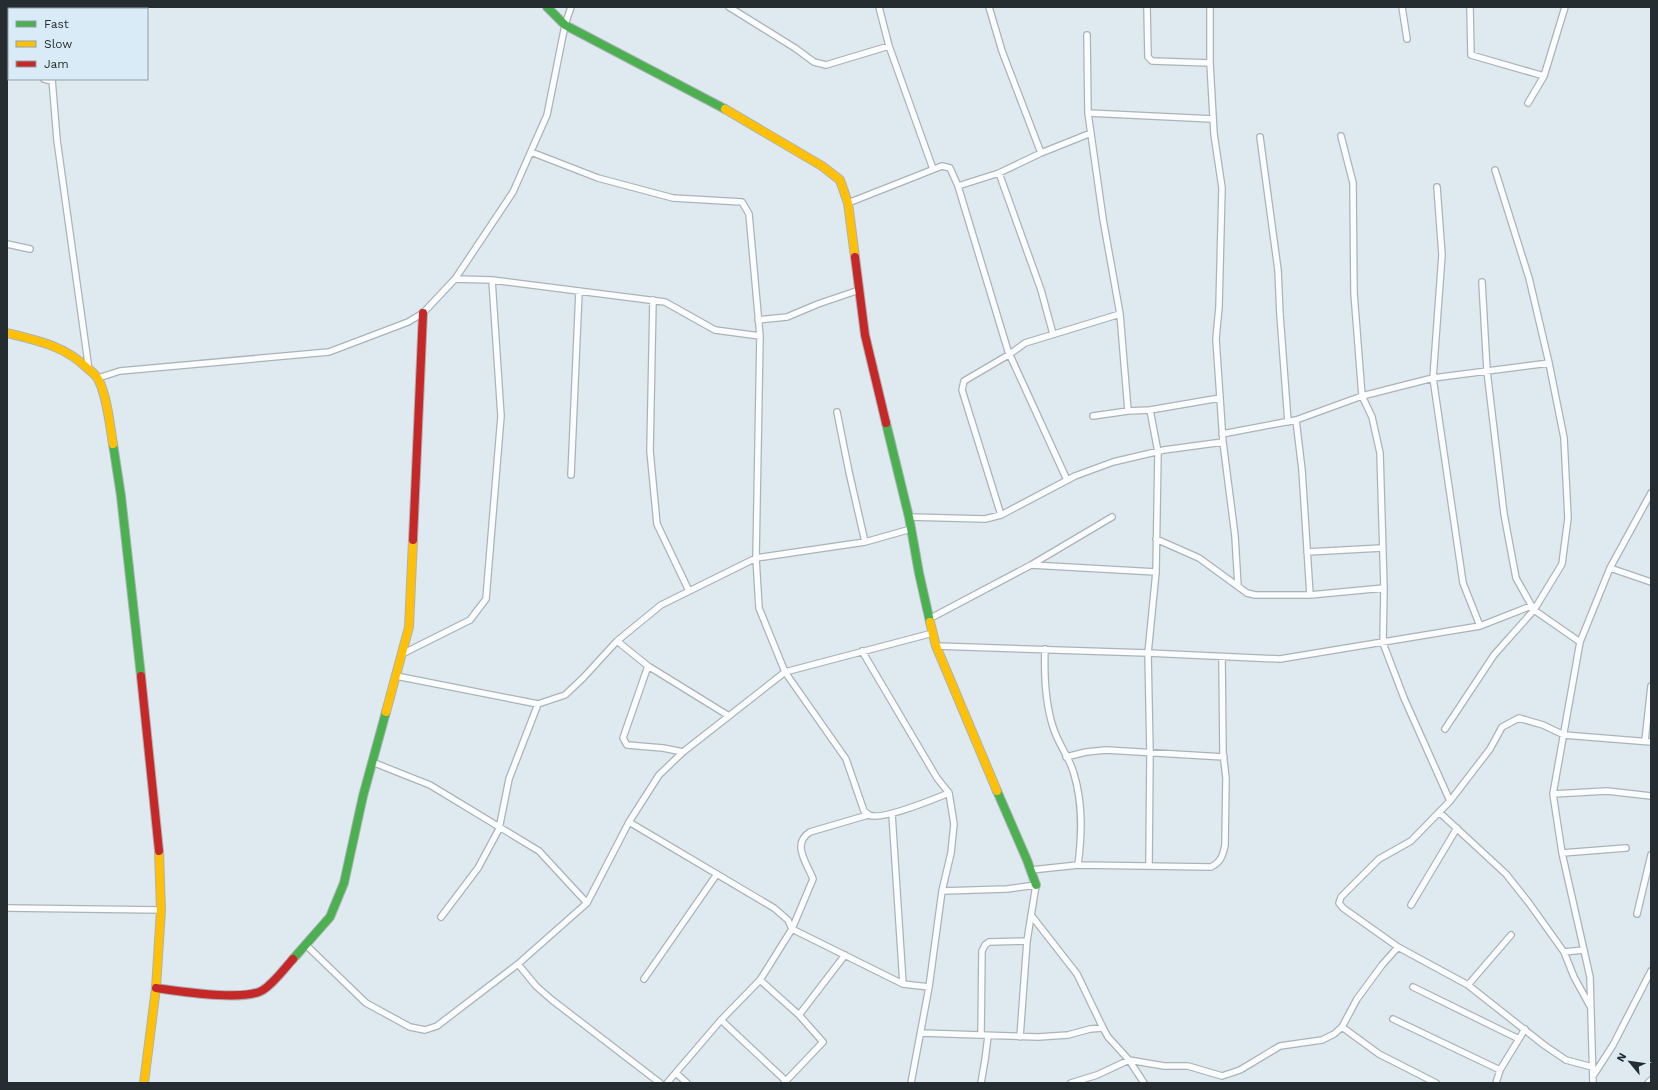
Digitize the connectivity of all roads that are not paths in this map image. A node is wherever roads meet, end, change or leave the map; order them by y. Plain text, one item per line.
1 (547, 7) edge
2 (571, 7) edge
3 (729, 7) edge
4 (879, 7) edge
5 (990, 7) edge
6 (1147, 7) edge
7 (1210, 7) edge
8 (1402, 7) edge
9 (1470, 7) edge
10 (1565, 7) edge
11 (565, 25) junction
12 (1087, 35) dead end
13 (1407, 39) dead end
14 (888, 46) junction
15 (1210, 63) junction
16 (1544, 76) junction
17 (52, 80) edge
18 (1528, 103) dead end
19 (1088, 113) junction
20 (1213, 119) junction
21 (1091, 133) junction
22 (1341, 136) dead end
23 (1260, 137) dead end
24 (531, 152) junction
25 (1041, 153) junction
26 (933, 169) junction
27 (1495, 170) dead end
28 (999, 174) junction
29 (958, 186) junction
30 (1437, 187) dead end
31 (848, 204) junction
32 (7, 244) edge
33 (30, 249) dead end
34 (455, 279) junction
35 (492, 280) junction
36 (1482, 282) dead end
37 (859, 290) junction
38 (579, 291) junction
39 (653, 300) junction
40 (423, 313) junction
41 (1120, 314) junction
42 (758, 320) junction
43 (7, 333) edge
44 (1053, 334) junction
45 (760, 336) junction
46 (1010, 354) junction
47 (1549, 363) junction
48 (89, 370) junction
49 (1487, 371) junction
50 (98, 378) junction
51 (1434, 378) junction
52 (1362, 396) junction
53 (1220, 398) junction
54 (1150, 410) junction
55 (1128, 411) junction
56 (837, 412) dead end
57 (1093, 416) dead end
58 (1296, 420) junction
59 (1288, 422) junction
60 (1222, 434) junction
61 (1222, 442) junction
62 (1158, 452) junction
63 (571, 475) dead end
64 (1067, 480) junction
65 (1651, 493) edge
66 (1001, 515) junction
67 (910, 517) junction
68 (1112, 517) dead end
69 (912, 530) junction
70 (1156, 539) junction
71 (865, 542) junction
72 (1382, 548) junction
73 (1307, 552) junction
74 (756, 558) junction
75 (1031, 565) junction
76 (1610, 568) junction
77 (1156, 572) junction
78 (1651, 582) edge
79 (1238, 586) junction
80 (1384, 588) junction
81 (689, 591) junction
82 (1310, 595) junction
83 (1532, 608) junction
84 (929, 619) junction
85 (1480, 626) junction
86 (932, 634) junction
87 (617, 641) junction
88 (1580, 642) junction
89 (1383, 643) junction
90 (936, 646) junction
91 (1045, 649) junction
92 (862, 651) junction
93 (1148, 653) junction
94 (402, 654) junction
95 (1222, 657) junction
96 (648, 666) junction
97 (785, 672) junction
98 (396, 676) junction
99 (1651, 686) edge
100 (538, 704) junction
101 (729, 716) junction
102 (1445, 729) dead end
103 (1564, 735) junction
104 (1648, 742) edge
105 (683, 752) junction
106 (1150, 753) junction
107 (1066, 757) junction
108 (1224, 757) junction
109 (372, 762) junction
110 (948, 793) junction
111 (1553, 794) junction
112 (1651, 796) edge
113 (1450, 801) junction
114 (1439, 812) junction
115 (892, 814) junction
116 (868, 815) junction
117 (629, 822) junction
118 (499, 828) junction
119 (1457, 828) junction
120 (1626, 848) dead end
121 (1562, 853) junction
122 (1651, 855) edge
123 (1078, 865) junction
124 (1149, 866) junction
125 (1031, 870) junction
126 (717, 874) junction
127 (1036, 885) junction
128 (942, 891) junction
129 (587, 903) junction
130 (1411, 905) dead end
131 (7, 908) edge
132 (160, 910) junction
133 (1637, 914) dead end
134 (1031, 915) junction
135 (441, 917) dead end
136 (792, 929) junction
137 (1511, 935) dead end
138 (1027, 941) junction
139 (305, 944) junction
140 (1398, 947) junction
141 (1584, 950) junction
142 (1564, 952) junction
143 (845, 955) junction
144 (518, 964) junction
145 (1651, 971) edge
146 (644, 979) dead end
147 (760, 980) junction
148 (903, 984) junction
149 (1468, 985) junction
150 (929, 987) junction
151 (1413, 987) dead end
152 (156, 988) junction
153 (1590, 1007) junction
154 (799, 1014) junction
155 (1393, 1019) dead end
156 (721, 1020) junction
157 (1342, 1027) junction
158 (1103, 1028) junction
159 (1525, 1029) junction
160 (921, 1033) junction
161 (984, 1036) junction
162 (1020, 1037) junction
163 (1519, 1039) junction
164 (1129, 1060) junction
165 (1592, 1066) junction
166 (1500, 1070) junction
167 (676, 1073) junction
168 (1222, 1076) junction
169 (1592, 1080) edge
170 (1651, 1080) edge
171 (785, 1082) edge
172 (144, 1083) edge
173 (660, 1083) edge
174 (667, 1083) edge
175 (687, 1083) edge
176 (911, 1083) edge
177 (981, 1083) edge
178 (1071, 1083) edge
179 (1144, 1083) edge
180 (1222, 1083) edge
181 (1436, 1083) edge
182 (1496, 1083) edge
183 (1648, 1083) edge

1 - 11 street
2 - 11 street
3 - 14 street
4 - 14 street
5 - 25 street
6 - 15 street
7 - 15 street
8 - 13 street
9 - 16 street
10 - 16 street
11 - 24 street
11 - 31 street
12 - 19 street
14 - 26 street
15 - 20 street
16 - 18 street
17 - 48 street
19 - 20 street
19 - 21 street
20 - 53 street
21 - 25 street
21 - 41 street
22 - 52 street
23 - 59 street
24 - 34 street
24 - 42 street
25 - 28 street
26 - 29 street
26 - 31 street
27 - 47 street
28 - 29 street
28 - 44 street
29 - 46 street
30 - 51 street
31 - 37 street
32 - 33 street
34 - 35 street
34 - 40 street
35 - 38 street
35 - 94 street
36 - 49 street
37 - 42 street
37 - 67 street
38 - 39 street
38 - 63 street
39 - 45 street
39 - 81 street
40 - 50 street
40 - 94 street
41 - 44 street
41 - 55 street
42 - 45 street
43 - 48 street
44 - 46 street
45 - 74 street
46 - 64 street
46 - 66 street
47 - 49 street
47 - 83 street
48 - 50 street
49 - 51 street
49 - 83 street
50 - 132 street
51 - 52 street
51 - 85 street
52 - 58 street
52 - 72 street
53 - 54 street
53 - 60 street
54 - 55 street
54 - 62 street
55 - 57 street
56 - 71 street
58 - 59 street
58 - 73 street
59 - 60 street
60 - 61 street
61 - 62 street
61 - 79 street
62 - 64 street
62 - 70 street
64 - 66 street
65 - 76 street
66 - 67 street
67 - 69 street
68 - 75 street
69 - 71 street
69 - 84 street
70 - 77 street
70 - 79 street
71 - 74 street
72 - 73 street
72 - 80 street
73 - 82 street
74 - 81 street
74 - 97 street
75 - 77 street
75 - 84 street
76 - 78 street
76 - 88 street
77 - 93 street
79 - 82 street
80 - 82 street
80 - 89 street
81 - 87 street
83 - 85 street
83 - 88 street
83 - 102 street
84 - 86 street
85 - 89 street
86 - 90 street
86 - 92 street
87 - 96 street
87 - 100 street
88 - 103 street
89 - 95 street
89 - 113 street
90 - 91 street
90 - 125 street
91 - 93 street
91 - 107 street
92 - 97 street
92 - 110 street
93 - 95 street
93 - 106 street
94 - 98 street
95 - 108 street
96 - 101 street
96 - 105 street
97 - 101 street
97 - 116 street
98 - 100 street
98 - 109 street
99 - 104 street
100 - 118 street
101 - 105 street
103 - 104 street
103 - 111 street
103 - 113 street
105 - 117 street
106 - 107 street
106 - 108 street
106 - 124 street
107 - 123 street
108 - 124 street
109 - 118 street
109 - 139 street
110 - 115 street
110 - 128 street
111 - 112 street
111 - 121 street
113 - 114 street
114 - 119 street
114 - 140 street
115 - 116 street
115 - 148 street
116 - 136 street
117 - 126 street
117 - 129 street
118 - 129 street
118 - 135 street
119 - 130 street
119 - 142 street
120 - 121 street
121 - 141 street
122 - 133 street
123 - 124 street
123 - 125 street
125 - 127 street
126 - 136 street
126 - 146 street
127 - 128 street
127 - 134 street
128 - 150 street
129 - 144 street
131 - 132 street
132 - 152 street
134 - 138 street
134 - 158 street
136 - 143 street
136 - 147 street
137 - 149 street
138 - 161 street
138 - 162 street
139 - 144 street
139 - 152 street
140 - 149 street
140 - 157 street
141 - 142 street
141 - 153 street
142 - 153 street
143 - 148 street
143 - 154 street
144 - 173 street
145 - 169 street
147 - 154 street
147 - 156 street
148 - 150 street
149 - 159 street
150 - 160 street
151 - 163 street
152 - 172 street
153 - 165 street
154 - 171 street
155 - 166 street
156 - 167 street
156 - 171 street
157 - 168 street
157 - 181 street
158 - 162 street
158 - 164 street
159 - 163 street
159 - 165 street
160 - 161 street
160 - 176 street
161 - 162 street
161 - 177 street
163 - 166 street
164 - 168 street
164 - 178 street
164 - 179 street
165 - 169 street
166 - 182 street
167 - 174 street
167 - 175 street
168 - 180 street
170 - 183 street

